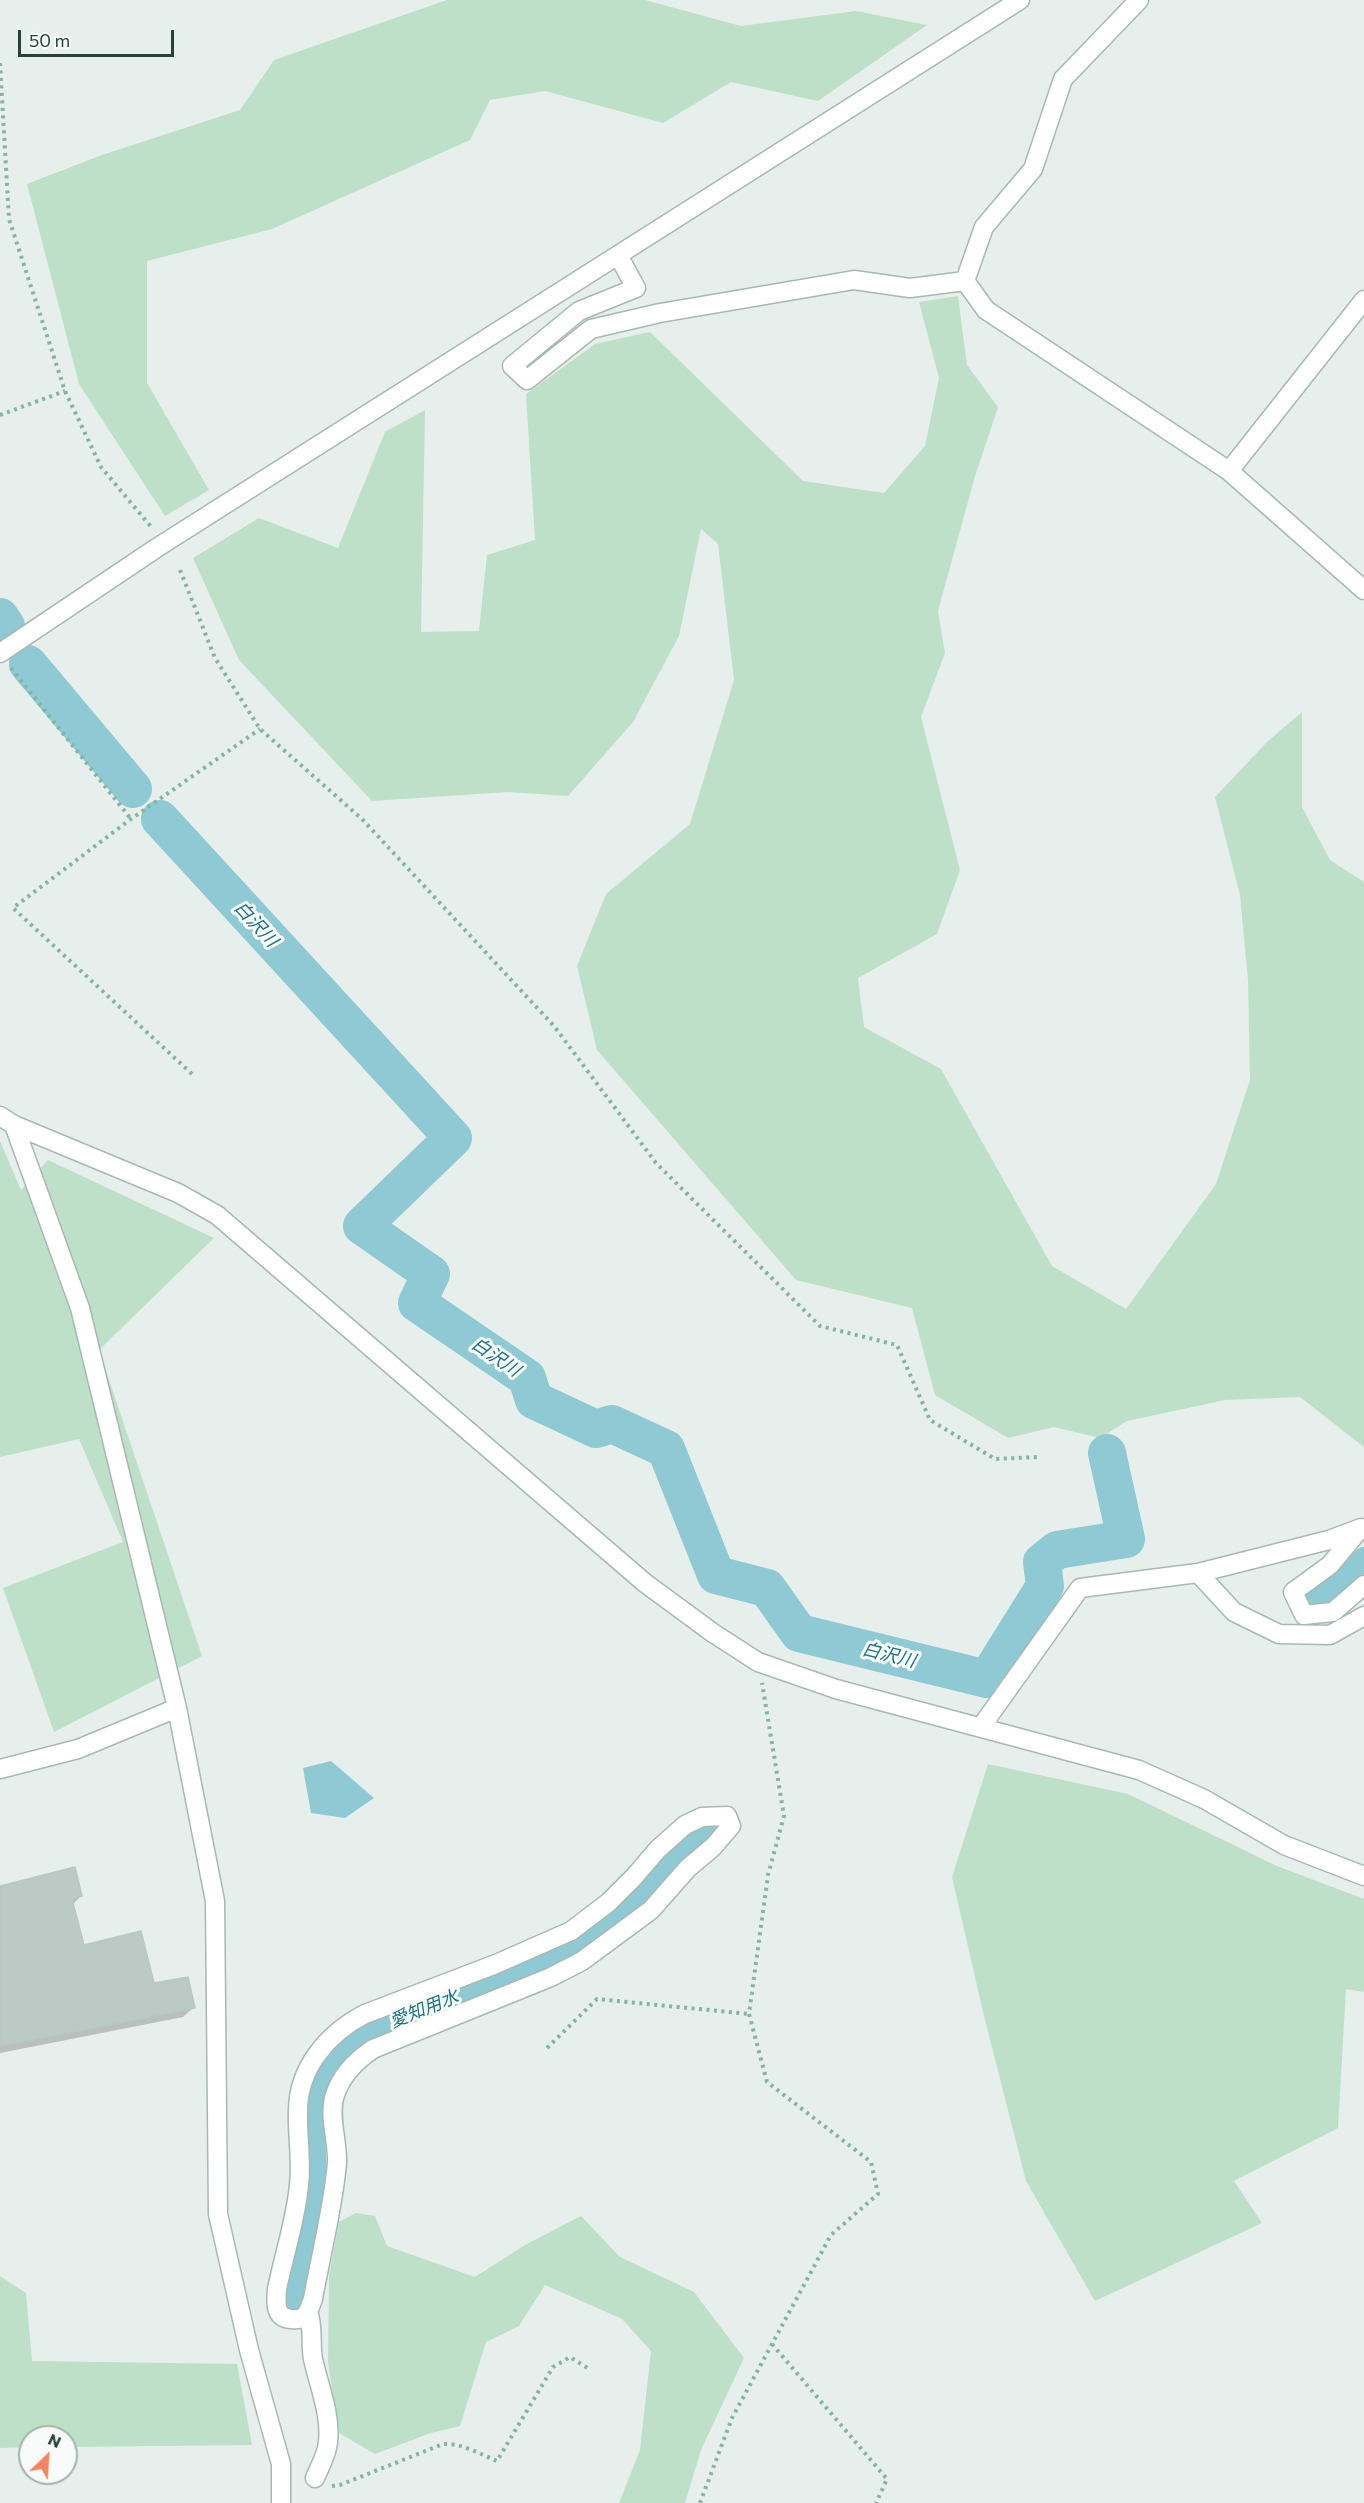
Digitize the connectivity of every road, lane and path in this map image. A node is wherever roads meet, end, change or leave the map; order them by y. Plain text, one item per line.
1 (1020, 0) edge
2 (1139, 0) edge
3 (0, 63) edge
4 (618, 255) junction
5 (965, 281) junction
6 (1364, 300) edge
7 (65, 391) junction
8 (0, 415) edge
9 (1229, 471) junction
10 (152, 528) dead end
11 (180, 570) dead end
12 (1364, 590) edge
13 (4, 659) edge
14 (260, 729) junction
15 (131, 819) junction
16 (192, 1074) dead end
17 (7, 1121) edge
18 (1039, 1457) dead end
19 (1362, 1524) edge
20 (1198, 1573) junction
21 (1364, 1585) edge
22 (1364, 1616) edge
23 (758, 1662) junction
24 (177, 1708) junction
25 (981, 1727) junction
26 (0, 1769) edge
27 (1364, 1876) edge
28 (749, 2014) junction
29 (547, 2048) dead end
30 (308, 2312) junction
31 (772, 2344) junction
32 (589, 2369) dead end
33 (315, 2478) joint
34 (281, 2503) edge
35 (700, 2503) edge
36 (876, 2503) edge

1 - 4 street
2 - 5 street
3 - 7 path
4 - 5 street
4 - 13 street
5 - 9 street
6 - 9 street
7 - 8 path
7 - 10 path
9 - 12 street
11 - 14 path
13 - 15 path
14 - 15 path
14 - 18 path
15 - 16 path
17 - 23 street
17 - 24 street
19 - 20 street
19 - 21 street
20 - 22 street
20 - 25 street
23 - 25 street
23 - 28 path
24 - 26 street
24 - 34 street
25 - 27 street
28 - 29 path
28 - 31 path
30 - 30 street
30 - 33 street
31 - 35 path
31 - 36 path
32 - 33 path

